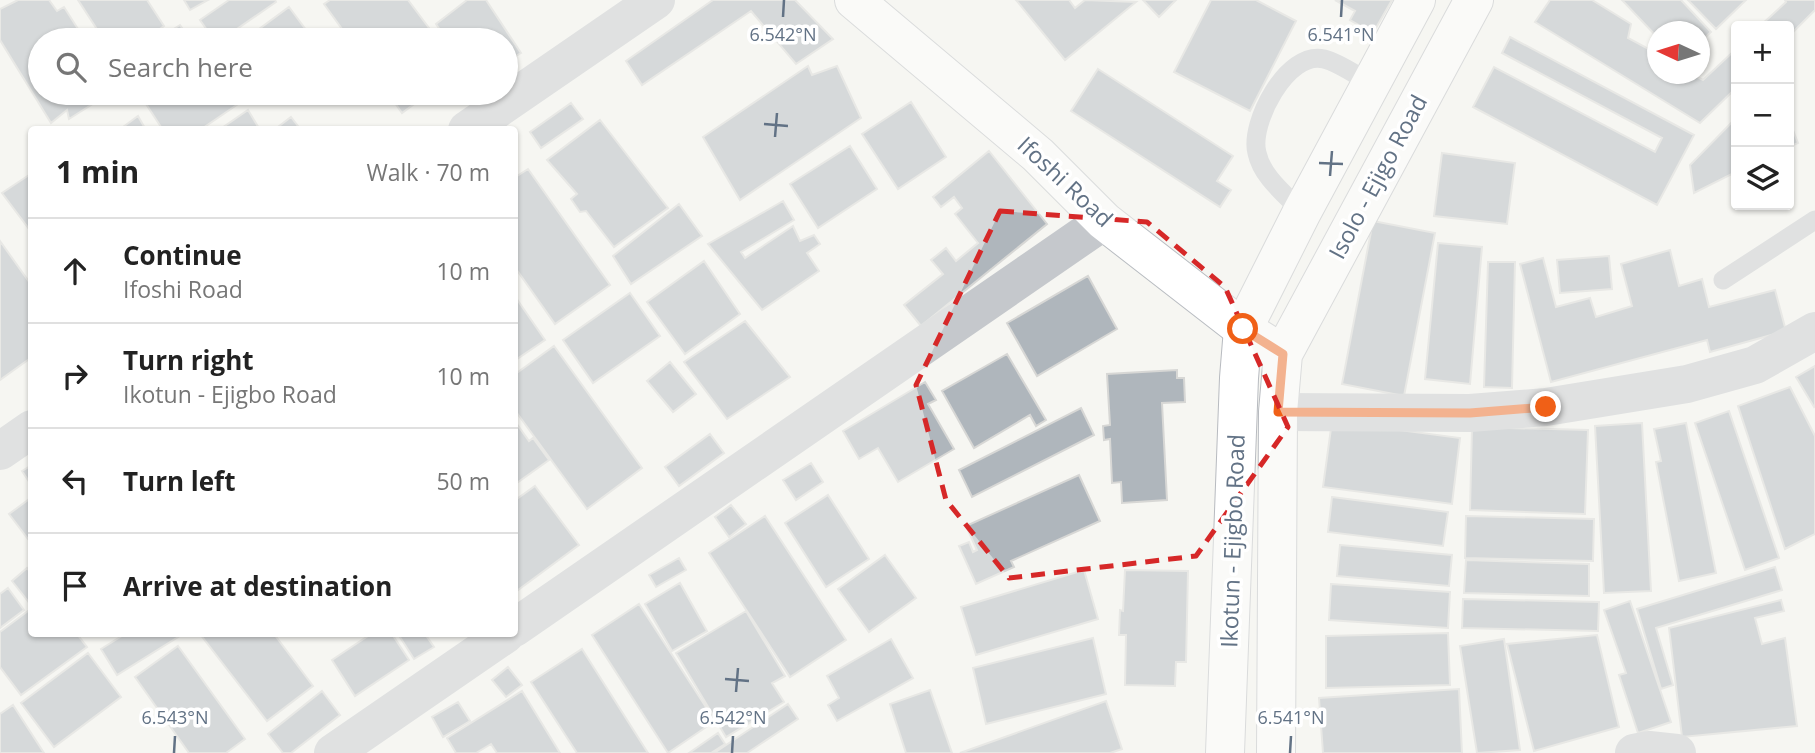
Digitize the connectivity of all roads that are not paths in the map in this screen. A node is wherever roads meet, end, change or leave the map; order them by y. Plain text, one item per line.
1 (656, 0) edge
2 (854, 0) edge
3 (1416, 0) edge
4 (1474, 0) edge
5 (1372, 84) junction
6 (518, 95) edge
7 (503, 105) edge
8 (473, 126) edge
9 (1303, 212) junction
10 (1815, 220) edge
11 (1104, 221) junction
12 (1723, 280) dead end
13 (1243, 329) junction
14 (1815, 331) edge
15 (1283, 354) junction
16 (1278, 412) junction
17 (28, 432) edge
18 (0, 451) edge
19 (518, 625) edge
20 (502, 637) edge
21 (333, 753) edge
22 (1225, 753) edge
23 (1276, 753) edge
24 (1634, 753) edge
25 (1677, 753) edge

1 - 6 street
2 - 11 main road, Ifoshi Road
3 - 5 main road
4 - 15 main road, Isolo - Ejigo Road
5 - 9 main road
5 - 9 lane
7 - 8 street
9 - 13 main road
10 - 12 lane
11 - 13 main road, Ifoshi Road
11 - 19 street
13 - 15 main road, Ifoshi Road
13 - 22 main road, Ikotun - Ejigbo Road
14 - 16 street
15 - 16 main road, Ikotun - Ejigbo Road
16 - 23 main road, Ikotun - Ejigbo Road
17 - 18 street
20 - 21 street
24 - 25 street

